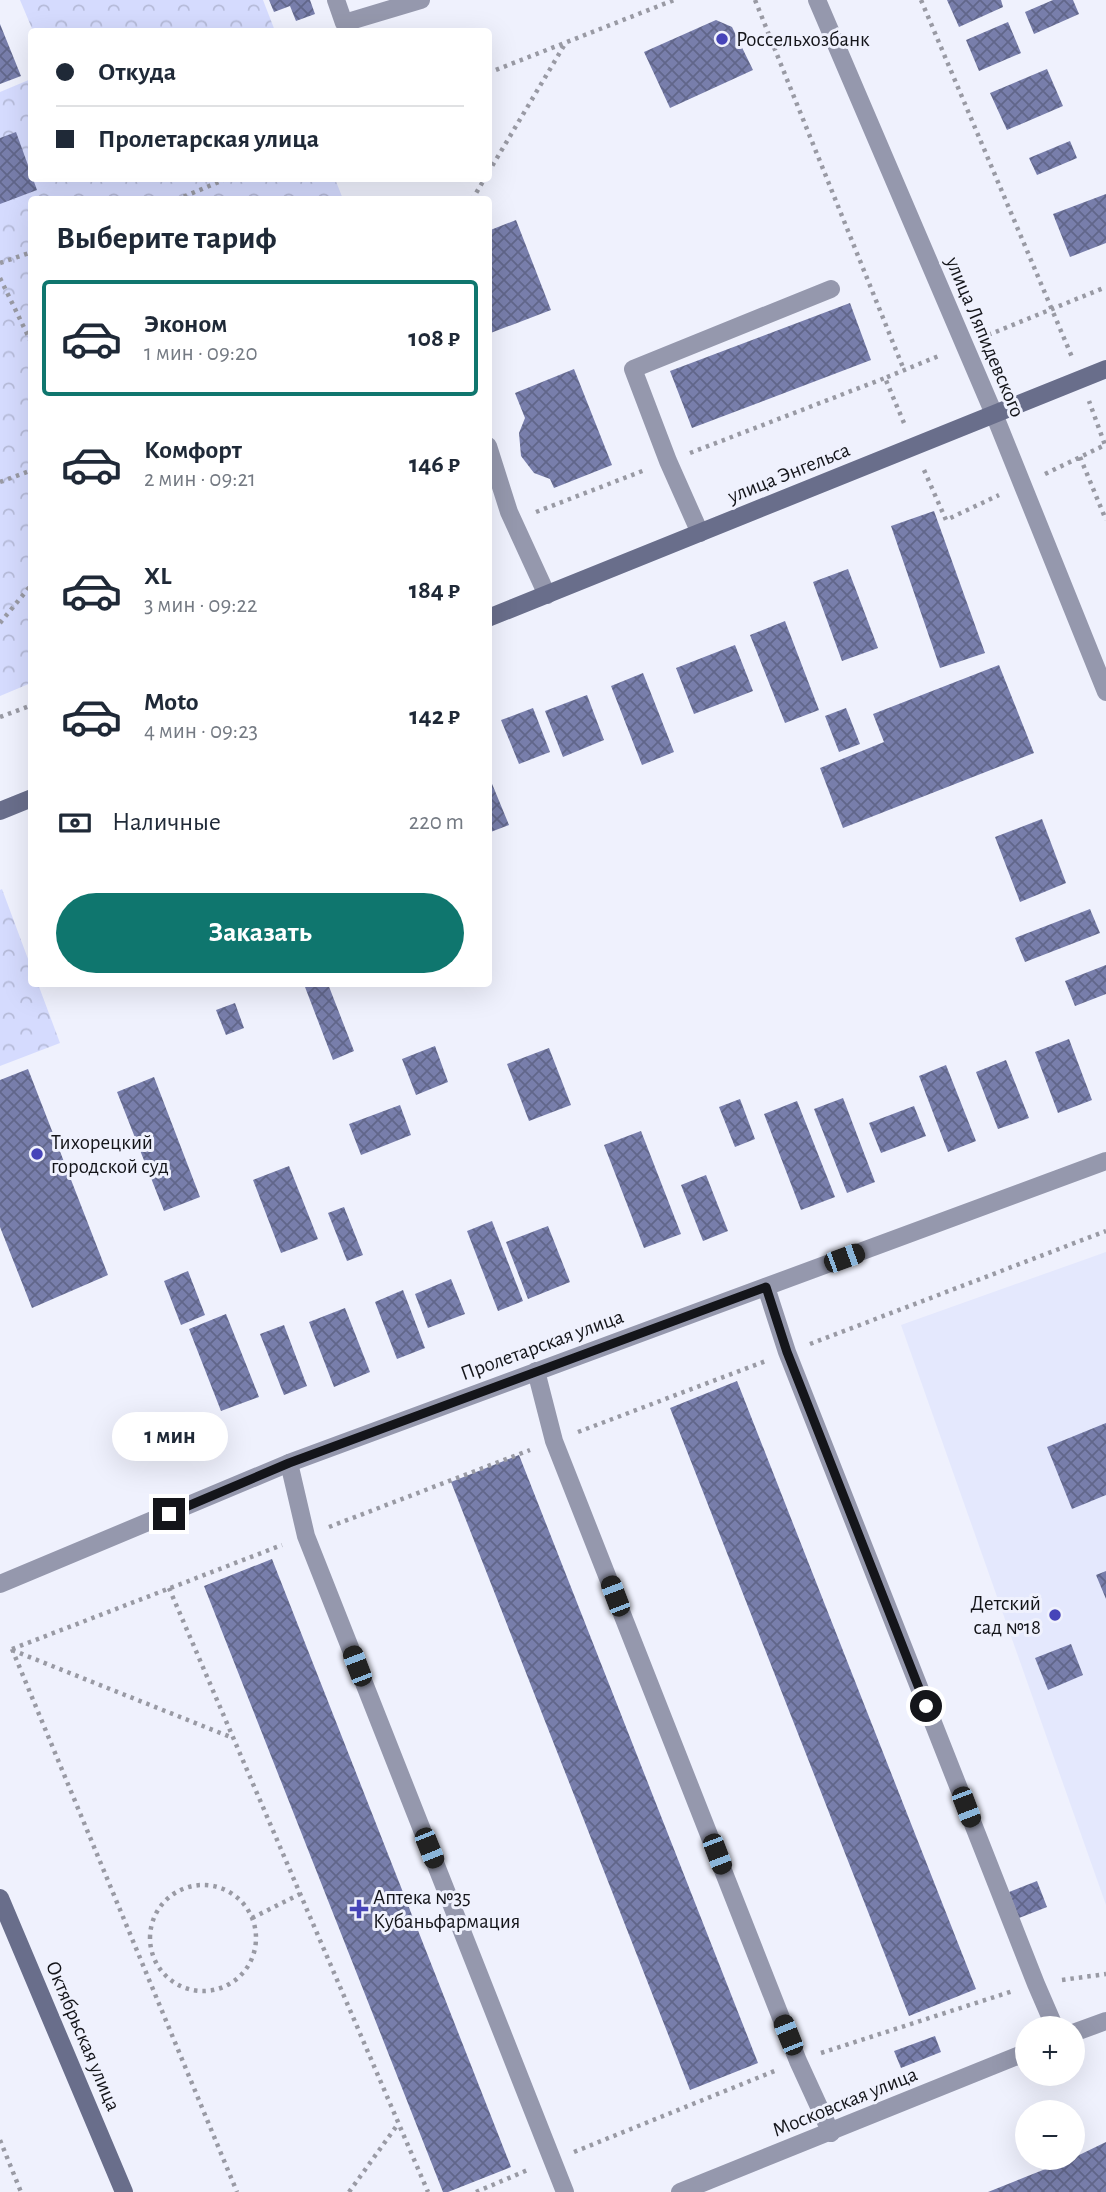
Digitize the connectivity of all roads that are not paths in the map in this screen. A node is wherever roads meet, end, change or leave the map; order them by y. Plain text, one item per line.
1 (335, 0) edge
2 (421, 0) edge
3 (817, 0) edge
4 (831, 289) dead end
5 (1106, 369) edge
6 (994, 414) junction
7 (492, 459) edge
8 (699, 533) junction
9 (547, 595) junction
10 (492, 616) edge
11 (1106, 692) edge
12 (28, 800) edge
13 (0, 811) edge
14 (1106, 1161) edge
15 (766, 1287) junction
16 (536, 1371) junction
17 (289, 1463) junction
18 (0, 1584) edge
19 (0, 1898) edge
20 (1050, 2016) edge
21 (1106, 2021) edge
22 (1085, 2029) edge
23 (1015, 2057) edge
24 (831, 2133) junction
25 (124, 2192) edge
26 (565, 2192) edge
27 (680, 2192) edge

1 - 2 street
3 - 6 street, улица Ляпидевского
4 - 8 street
5 - 6 main road, улица Энгельса
6 - 8 main road, улица Энгельса
6 - 11 street, улица Ляпидевского
7 - 9 street
8 - 9 main road, улица Энгельса
9 - 10 main road, улица Энгельса
12 - 13 main road
14 - 15 street, Пролетарская улица
15 - 16 street, Пролетарская улица
15 - 20 street
16 - 17 street, Пролетарская улица
16 - 24 street
17 - 18 street, Пролетарская улица
17 - 26 street
19 - 25 main road, Октябрьская улица
21 - 22 street
23 - 24 street, Московская улица
24 - 27 street, Московская улица

